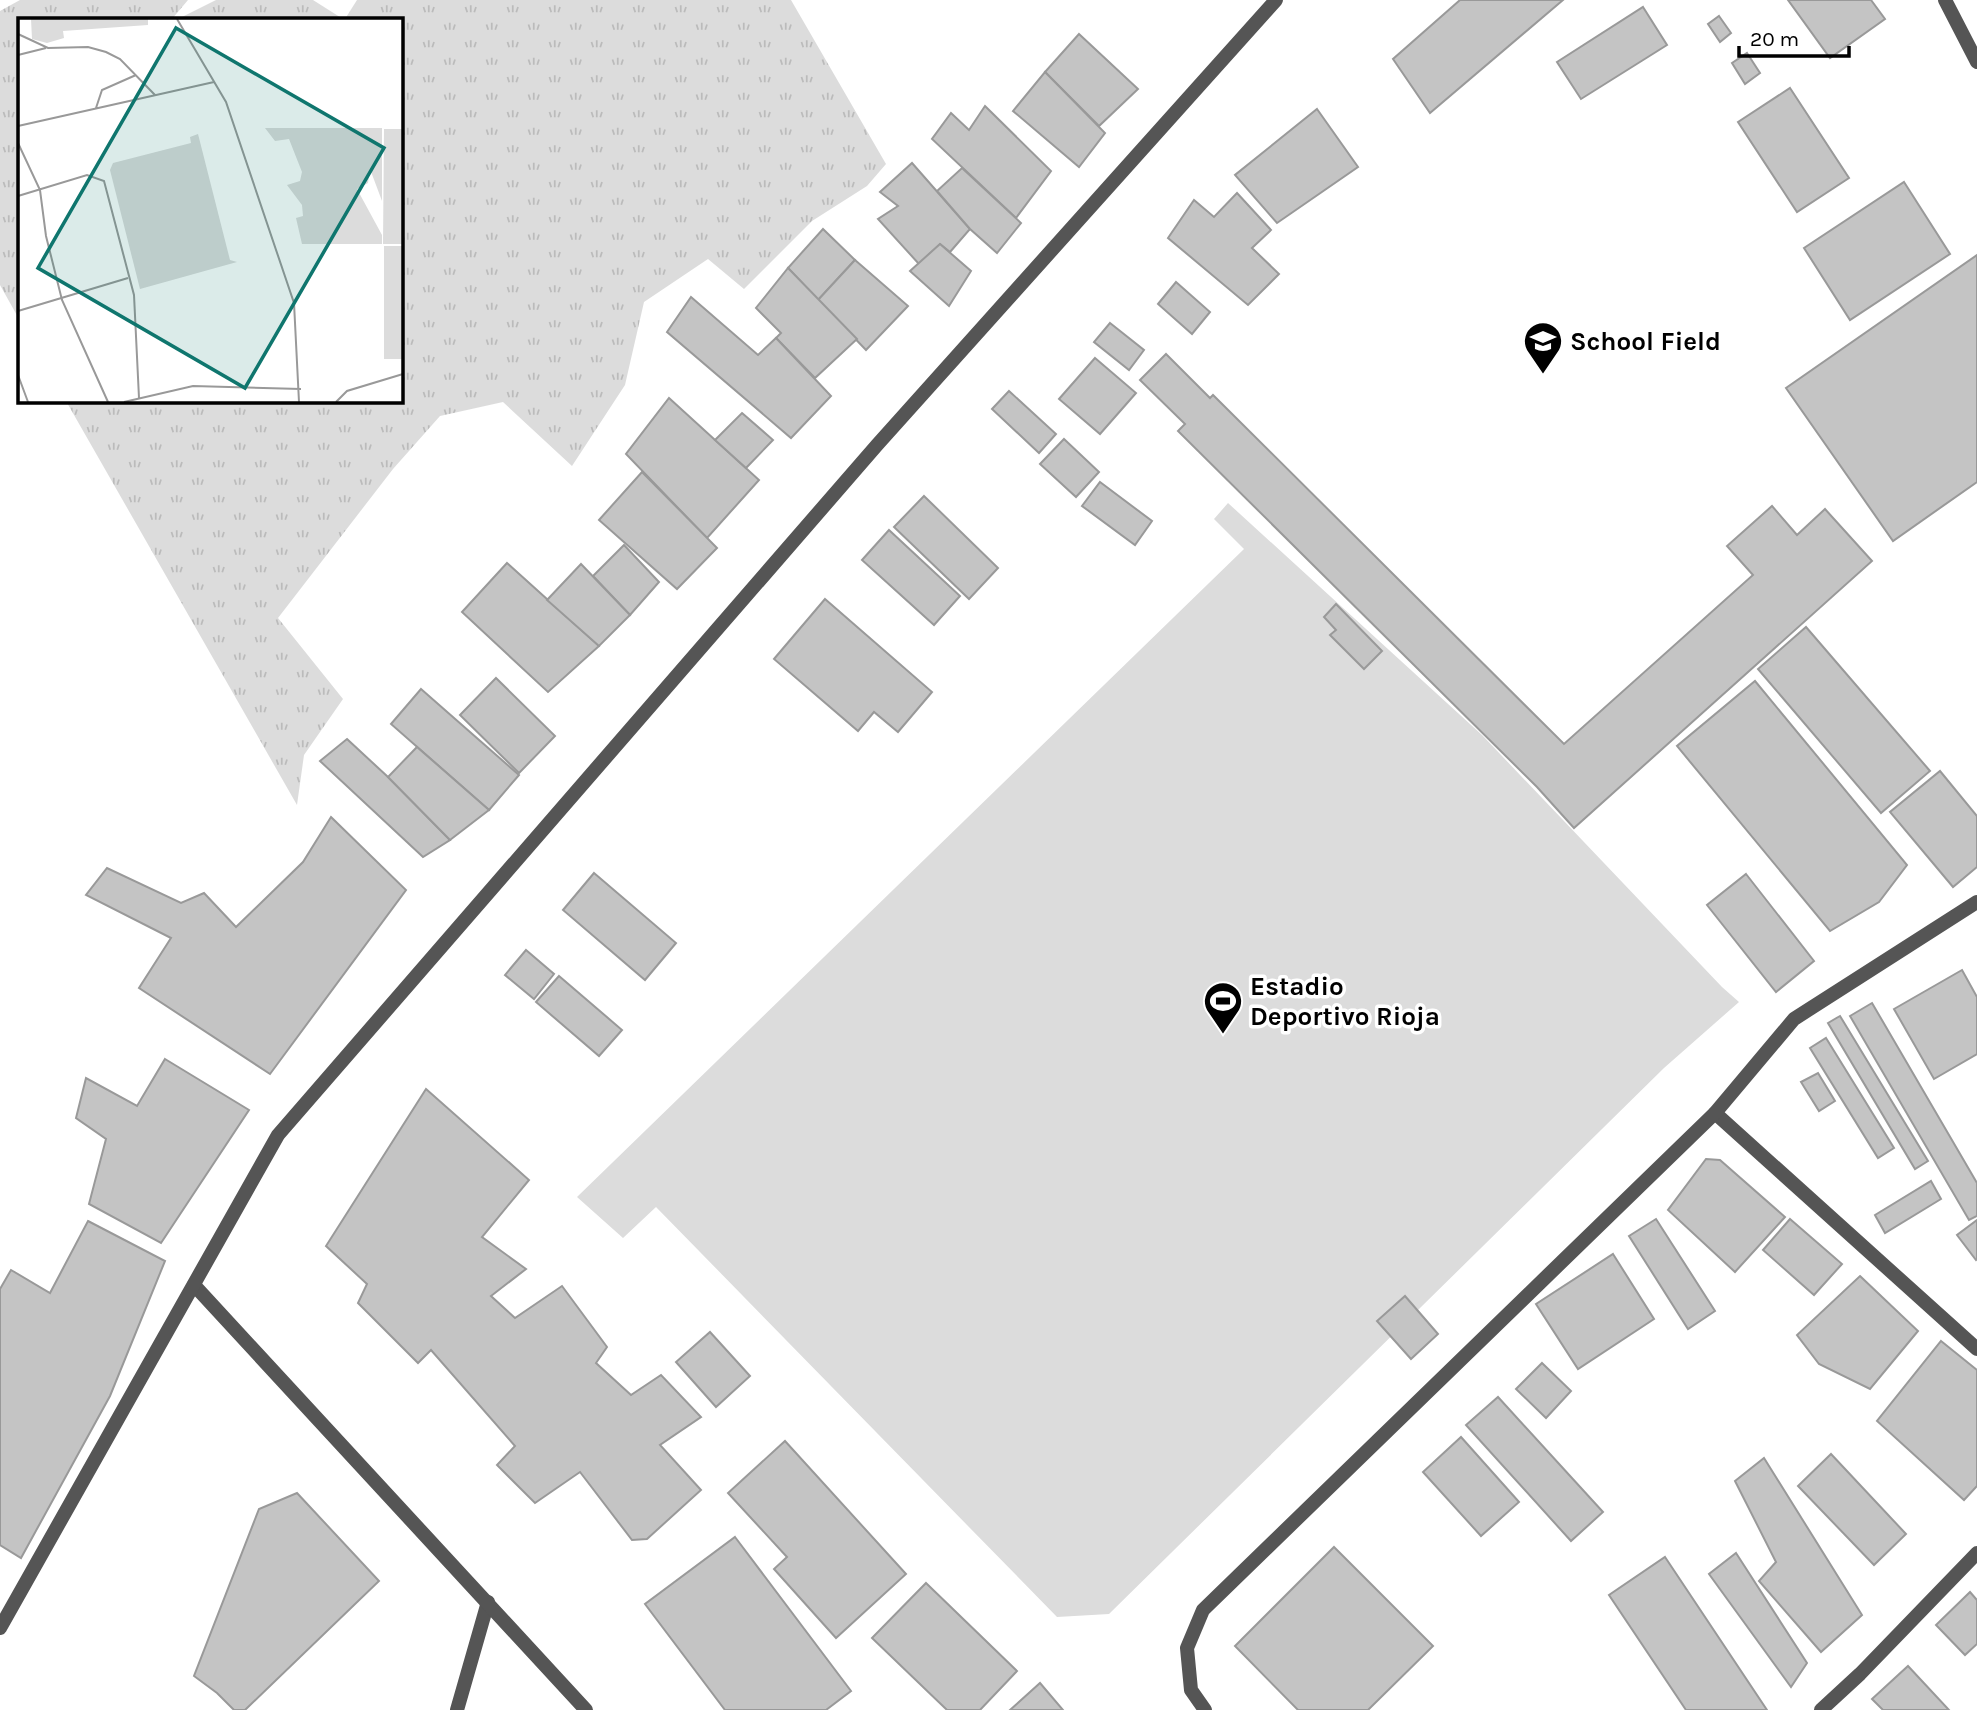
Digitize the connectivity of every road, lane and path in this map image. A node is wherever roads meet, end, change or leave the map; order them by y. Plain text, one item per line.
1 (1276, 0) edge
2 (1945, 0) edge
3 (1977, 62) edge
4 (1977, 902) edge
5 (1714, 1113) junction
6 (194, 1285) junction
7 (1977, 1349) edge
8 (1977, 1553) edge
9 (488, 1602) junction
10 (0, 1628) edge
11 (457, 1710) edge
12 (586, 1710) edge
13 (1205, 1710) edge
14 (1821, 1710) edge

1 - 6 street
2 - 3 street
4 - 5 street
5 - 7 street
5 - 13 street
6 - 9 street
6 - 10 street
8 - 14 street
9 - 11 street
9 - 12 street

